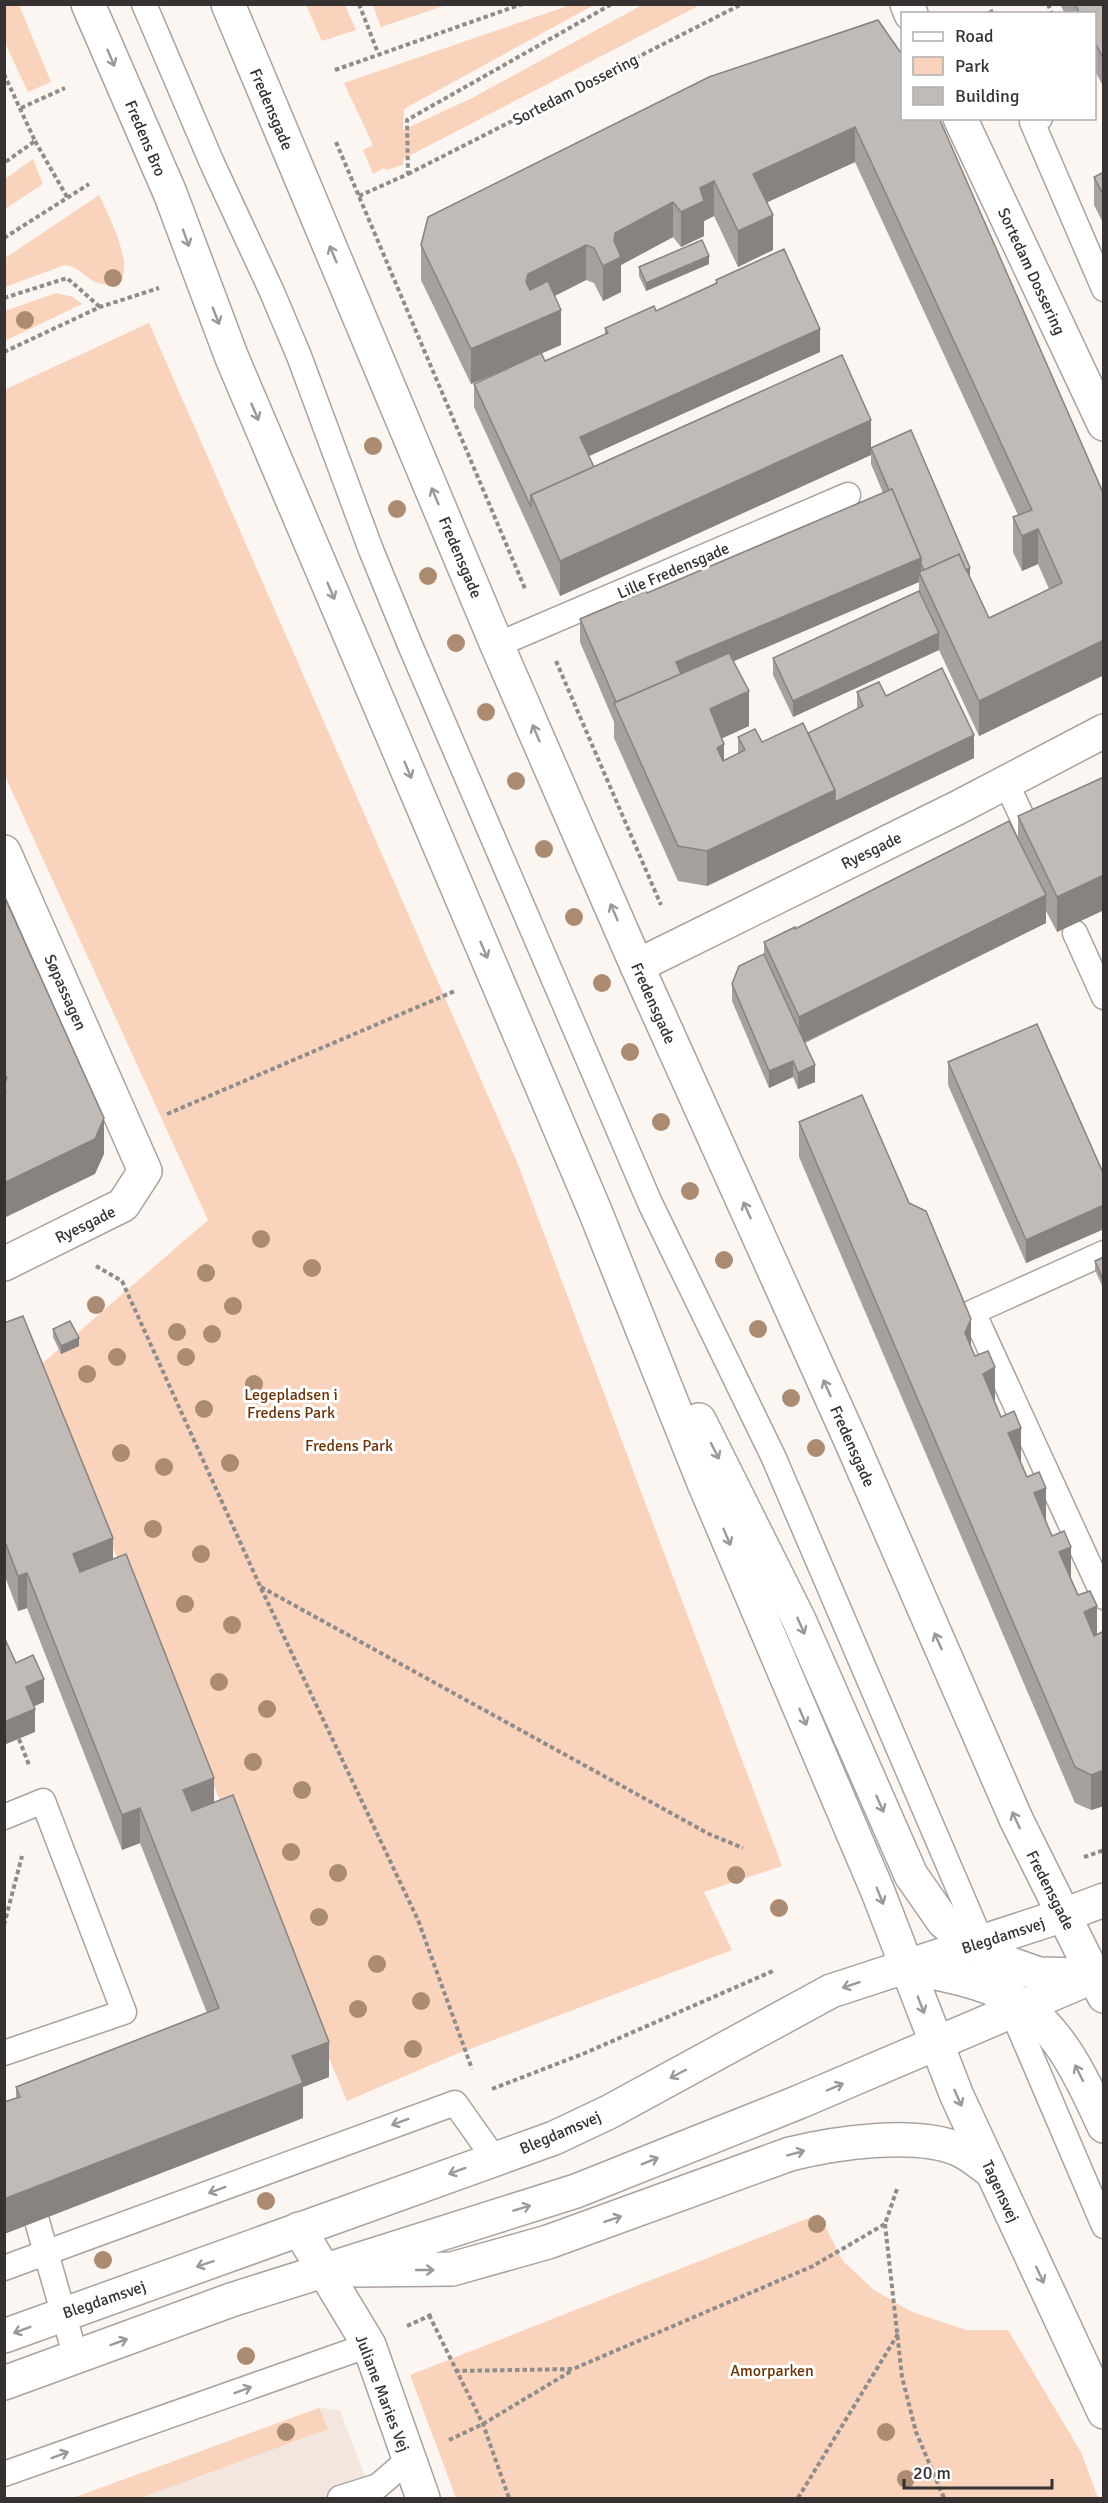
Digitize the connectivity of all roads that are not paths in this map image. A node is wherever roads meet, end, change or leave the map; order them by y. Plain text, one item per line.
1 (88, 4) edge
2 (144, 4) edge
3 (231, 13) edge
4 (961, 120) edge
5 (1036, 120) edge
6 (1104, 289) edge
7 (1104, 424) edge
8 (848, 495) dead end
9 (497, 645) junction
10 (1104, 731) edge
11 (1006, 782) junction
12 (1034, 843) edge
13 (4, 852) edge
14 (1075, 933) edge
15 (637, 966) junction
16 (1104, 997) edge
17 (127, 1132) joint
18 (595, 1211) junction
19 (1104, 1253) edge
20 (4, 1264) edge
21 (1104, 1597) edge
22 (4, 1817) edge
23 (1104, 1900) edge
24 (1064, 1916) junction
25 (980, 1948) junction
26 (906, 1967) junction
27 (1100, 1981) edge
28 (1013, 2003) junction
29 (936, 2044) junction
30 (4, 2053) edge
31 (1104, 2126) edge
32 (494, 2158) junction
33 (992, 2172) junction
34 (37, 2221) edge
35 (1104, 2226) edge
36 (299, 2229) junction
37 (47, 2253) junction
38 (4, 2268) edge
39 (325, 2270) junction
40 (64, 2313) junction
41 (4, 2336) edge
42 (369, 2345) junction
43 (76, 2358) junction
44 (4, 2383) edge
45 (1104, 2412) edge
46 (408, 2460) junction
47 (4, 2474) edge
48 (340, 2499) edge
49 (423, 2499) edge

1 -> 18 street, Fredens Bro
2 - 25 lane
9 -> 3 street, Fredensgade
4 - 7 street, Sortedam Dossering
5 - 6 lane
8 - 9 lane, Lille Fredensgade
15 -> 9 street, Fredensgade
10 - 11 street, Ryesgade
11 - 12 lane
11 - 15 street, Ryesgade
13 - 17 street, Søpassagen
14 - 16 lane
24 -> 15 street, Fredensgade
17 - 20 street, Ryesgade
18 -> 25 street
18 -> 26 street
19 - 21 lane
22 - 30 lane
23 - 24 street, Blegdamsvej
24 - 25 street, Blegdamsvej
24 - 27 street, Fredensgade
25 - 26 street, Blegdamsvej
25 - 27 street
25 - 28 lane
26 - 28 street
26 -> 29 street, Tagensvej
26 -> 32 street, Blegdamsvej
27 - 28 street
28 - 29 street
31 -> 28 street
28 - 35 lane
29 -> 33 street, Tagensvej
39 -> 29 street
32 -> 36 street, Blegdamsvej
32 -> 37 lane
39 -> 33 street
33 -> 45 street, Tagensvej
34 - 37 lane
36 - 39 street, Juliane Maries Vej
36 -> 40 street, Blegdamsvej
37 - 38 lane
37 - 40 lane
39 - 42 street, Juliane Maries Vej
43 -> 39 street
40 -> 41 street, Blegdamsvej
40 - 43 lane
42 - 46 street, Juliane Maries Vej
47 -> 42 lane
43 - 44 street
46 - 48 lane
46 - 49 street, Juliane Maries Vej

